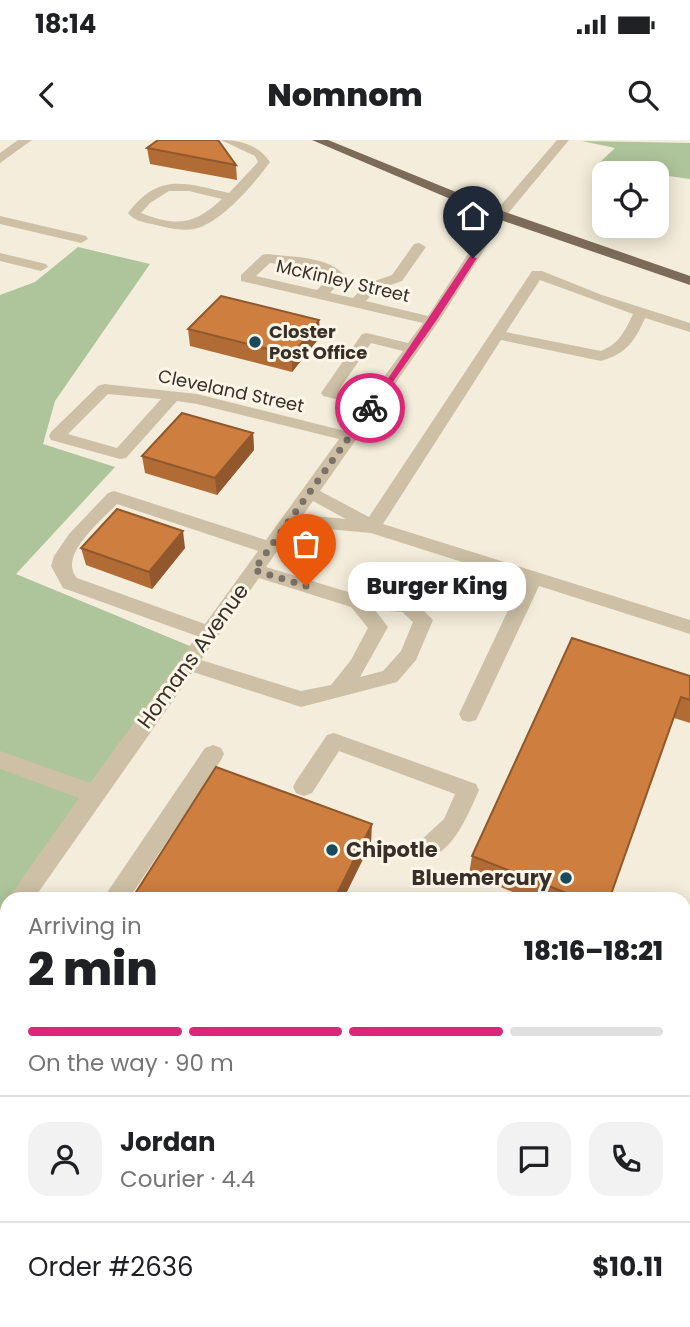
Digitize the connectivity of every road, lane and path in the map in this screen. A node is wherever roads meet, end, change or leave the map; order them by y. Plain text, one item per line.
1 (26, 140) edge
2 (227, 140) edge
3 (264, 140) edge
4 (318, 140) edge
5 (563, 140) edge
6 (247, 148) junction
7 (0, 159) edge
8 (230, 197) junction
9 (500, 215) junction
10 (0, 220) edge
11 (81, 239) dead end
12 (419, 247) dead end
13 (7, 259) edge
14 (41, 267) dead end
15 (0, 271) edge
16 (690, 281) edge
17 (320, 295) junction
18 (356, 304) junction
19 (641, 312) junction
20 (432, 321) junction
21 (690, 328) edge
22 (497, 335) junction
23 (412, 349) junction
24 (173, 396) junction
25 (373, 403) junction
26 (349, 437) junction
27 (309, 493) junction
28 (290, 520) junction
29 (372, 527) junction
30 (270, 548) junction
31 (254, 570) junction
32 (533, 579) junction
33 (358, 602) junction
34 (690, 626) edge
35 (209, 633) junction
36 (187, 663) junction
37 (337, 691) junction
38 (469, 714) dead end
39 (213, 754) dead end
40 (0, 760) edge
41 (304, 787) dead end
42 (94, 794) junction
43 (428, 848) dead end
44 (25, 892) edge
45 (119, 892) edge

1 - 7 street
2 - 6 street
3 - 6 street
4 - 9 main road
5 - 9 street, Homans Avenue
6 - 8 street
8 - 8 street
9 - 16 main road
9 - 20 street, Homans Avenue
10 - 11 street
12 - 18 street
13 - 14 street
13 - 15 street
17 - 17 street, McKinley Street
17 - 18 street, McKinley Street
18 - 20 street, McKinley Street
19 - 21 street
19 - 22 street
19 - 22 street
20 - 23 street, Homans Avenue
22 - 29 street
23 - 25 street, Homans Avenue
23 - 25 street
24 - 24 street, Cleveland Street
24 - 26 street, Cleveland Street
25 - 26 street, Homans Avenue
26 - 27 street, Homans Avenue
27 - 28 street, Homans Avenue
27 - 29 street
28 - 29 street
28 - 30 street, Homans Avenue
29 - 32 street
30 - 31 street, Homans Avenue
30 - 35 street
31 - 33 street
31 - 35 street, Homans Avenue
32 - 34 street
32 - 38 street
33 - 37 street
33 - 37 street
35 - 36 street, Homans Avenue
36 - 37 street
36 - 42 street, Homans Avenue
39 - 45 street
40 - 42 street
41 - 43 street
42 - 44 street, Homans Avenue

